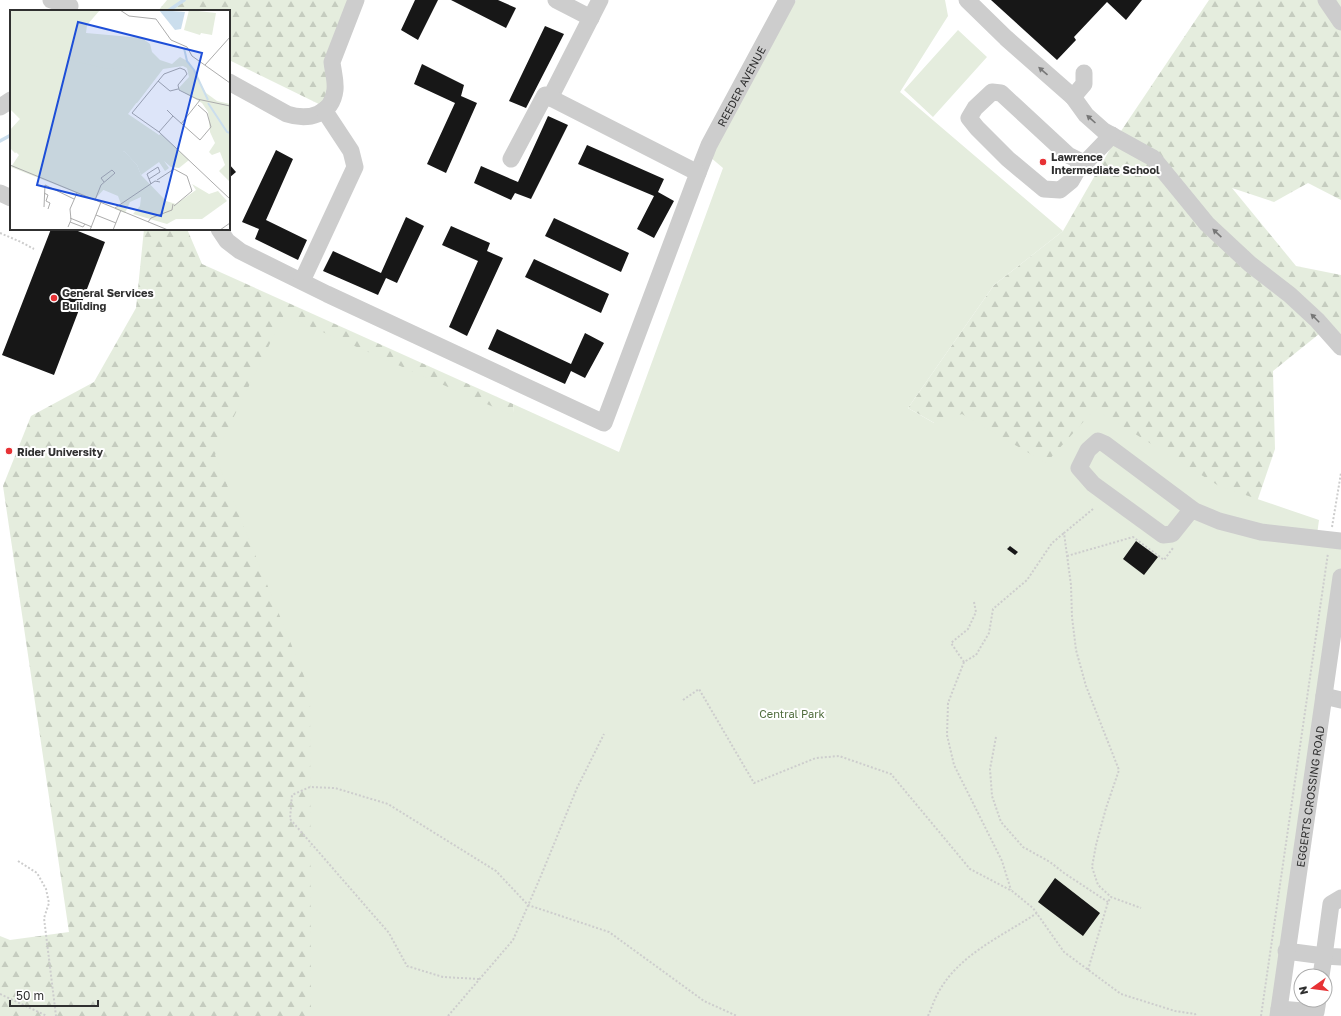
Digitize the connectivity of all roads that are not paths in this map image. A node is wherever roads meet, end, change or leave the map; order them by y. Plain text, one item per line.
1 (51, 0) edge
2 (356, 0) edge
3 (556, 0) edge
4 (600, 0) edge
5 (787, 0) edge
6 (967, 0) edge
7 (1326, 0) edge
8 (70, 6) edge
9 (591, 18) junction
10 (1341, 22) edge
11 (1084, 74) dead end
12 (230, 83) edge
13 (1073, 97) junction
14 (550, 98) junction
15 (10, 101) edge
16 (0, 107) edge
17 (324, 110) junction
18 (1112, 135) junction
19 (511, 159) dead end
20 (1082, 162) junction
21 (698, 173) junction
22 (0, 193) edge
23 (10, 198) edge
24 (220, 230) edge
25 (302, 281) junction
26 (1341, 347) edge
27 (1192, 509) junction
28 (1336, 540) edge
29 (1341, 577) edge
30 (1324, 696) junction
31 (1341, 700) edge
32 (1341, 898) edge
33 (1286, 951) junction
34 (1333, 957) edge
35 (1326, 968) edge
36 (1317, 1008) edge
37 (1278, 1012) edge

1 - 8 street
2 - 17 street
3 - 9 street
4 - 9 street
5 - 21 street, REEDER AVENUE
13 -> 6 street
7 - 10 street
9 - 14 street
11 - 13 street
12 - 17 street
18 -> 13 street
14 - 19 street
14 - 21 street
15 - 16 street
17 - 25 street
18 - 20 street
26 -> 18 street
20 - 20 street
21 - 25 street, REEDER AVENUE
22 - 23 street
24 - 25 street
27 - 27 street
27 - 28 street
29 - 30 street, EGGERTS CROSSING ROAD
30 - 31 street
30 - 33 street, EGGERTS CROSSING ROAD
32 - 34 street
33 - 34 street
33 - 37 street, EGGERTS CROSSING ROAD
34 - 35 street
36 - 37 street

